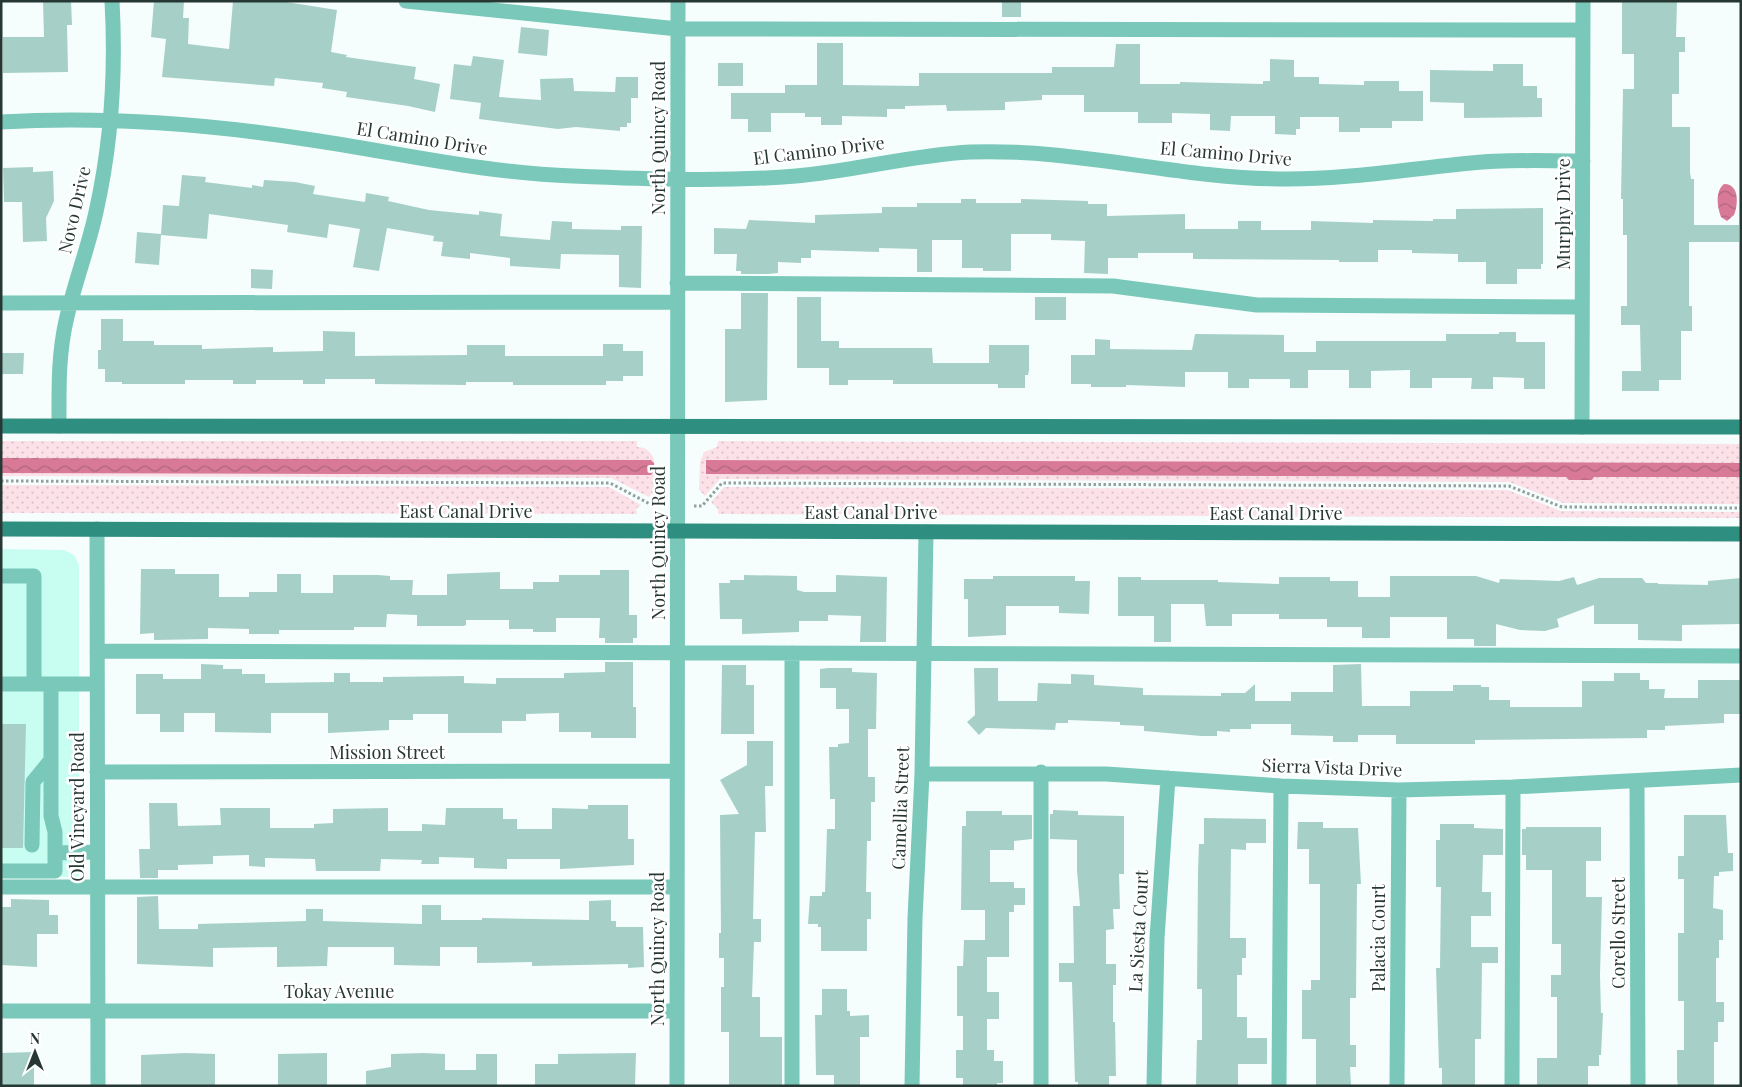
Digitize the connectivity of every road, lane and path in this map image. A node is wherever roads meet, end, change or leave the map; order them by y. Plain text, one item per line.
1 (112, 1) edge
2 (406, 1) edge
3 (678, 1) edge
4 (1583, 1) edge
5 (678, 29) junction
6 (1583, 30) junction
7 (112, 121) junction
8 (1, 122) edge
9 (1583, 161) junction
10 (678, 178) junction
11 (678, 283) junction
12 (678, 302) junction
13 (1, 303) edge
14 (70, 303) junction
15 (1582, 306) junction
16 (1, 426) edge
17 (59, 426) junction
18 (678, 427) junction
19 (1582, 427) junction
20 (1741, 427) edge
21 (1, 481) edge
22 (655, 504) dead end
23 (700, 506) dead end
24 (1741, 508) edge
25 (1, 529) edge
26 (97, 529) junction
27 (678, 531) junction
28 (926, 532) junction
29 (1741, 534) edge
30 (1, 576) edge
31 (97, 651) junction
32 (678, 652) junction
33 (792, 653) junction
34 (924, 653) junction
35 (1741, 656) edge
36 (1, 684) edge
37 (34, 684) junction
38 (52, 684) junction
39 (97, 684) junction
40 (51, 760) junction
41 (677, 771) junction
42 (97, 772) junction
43 (1041, 772) junction
44 (922, 774) junction
45 (1741, 775) edge
46 (1168, 778) junction
47 (1637, 781) junction
48 (1281, 786) junction
49 (1513, 787) junction
50 (1399, 790) junction
51 (32, 845) dead end
52 (97, 852) junction
53 (55, 853) junction
54 (1, 871) edge
55 (1, 886) edge
56 (97, 886) junction
57 (677, 887) junction
58 (1, 1011) edge
59 (98, 1011) junction
60 (677, 1011) junction
61 (98, 1086) edge
62 (677, 1086) edge
63 (792, 1086) edge
64 (912, 1086) edge
65 (1041, 1086) edge
66 (1154, 1086) edge
67 (1279, 1086) edge
68 (1397, 1086) edge
69 (1512, 1086) edge
70 (1638, 1086) edge

1 - 7 street, Novo Drive
2 - 5 street
3 - 5 street, North Quincy Road
4 - 6 street, Murphy Drive
5 - 6 street
5 - 10 street, North Quincy Road
6 - 9 street, Murphy Drive
7 - 8 street, El Camino Drive
7 - 10 street, El Camino Drive
7 - 14 street, Novo Drive
9 - 10 street, El Camino Drive
9 - 15 street, Murphy Drive
10 - 11 street, North Quincy Road
11 - 12 street, North Quincy Road
11 - 15 street
12 - 14 street
12 - 18 street, North Quincy Road
13 - 14 street
14 - 17 street, Novo Drive
15 - 19 street, Murphy Drive
16 - 17 main road
17 - 18 main road
18 - 19 main road
18 - 27 street, North Quincy Road
19 - 20 main road
21 - 22 path
23 - 24 path
25 - 26 main road, East Canal Drive
26 - 27 main road, East Canal Drive
26 - 31 street, Old Vineyard Road
27 - 28 main road, East Canal Drive
27 - 32 street, North Quincy Road
28 - 29 main road, East Canal Drive
28 - 34 street, Camellia Street
30 - 37 street
31 - 32 street
31 - 39 street, Old Vineyard Road
32 - 33 street
32 - 41 street, North Quincy Road
33 - 34 street
33 - 63 street
34 - 35 street
34 - 44 street, Camellia Street
36 - 37 street
37 - 38 street
38 - 39 street
38 - 40 street
39 - 42 street, Old Vineyard Road
40 - 51 street
40 - 53 street
41 - 42 street, Mission Street
41 - 57 street, North Quincy Road
42 - 52 street, Old Vineyard Road
43 - 44 street, Sierra Vista Drive
43 - 46 street, Sierra Vista Drive
43 - 65 street
44 - 64 street, Camellia Street
45 - 47 street, Sierra Vista Drive
46 - 48 street, Sierra Vista Drive
46 - 66 street, La Siesta Court
47 - 49 street, Sierra Vista Drive
47 - 70 street, Corello Street
48 - 50 street, Sierra Vista Drive
48 - 67 street
49 - 50 street, Sierra Vista Drive
49 - 69 street
50 - 68 street, Palacia Court
52 - 53 street
52 - 56 street, Old Vineyard Road
53 - 54 street
55 - 56 street
56 - 57 street
56 - 59 street, Old Vineyard Road
57 - 60 street, North Quincy Road
58 - 59 street, Tokay Avenue
59 - 60 street, Tokay Avenue
59 - 61 street, Old Vineyard Road
60 - 62 street, North Quincy Road

